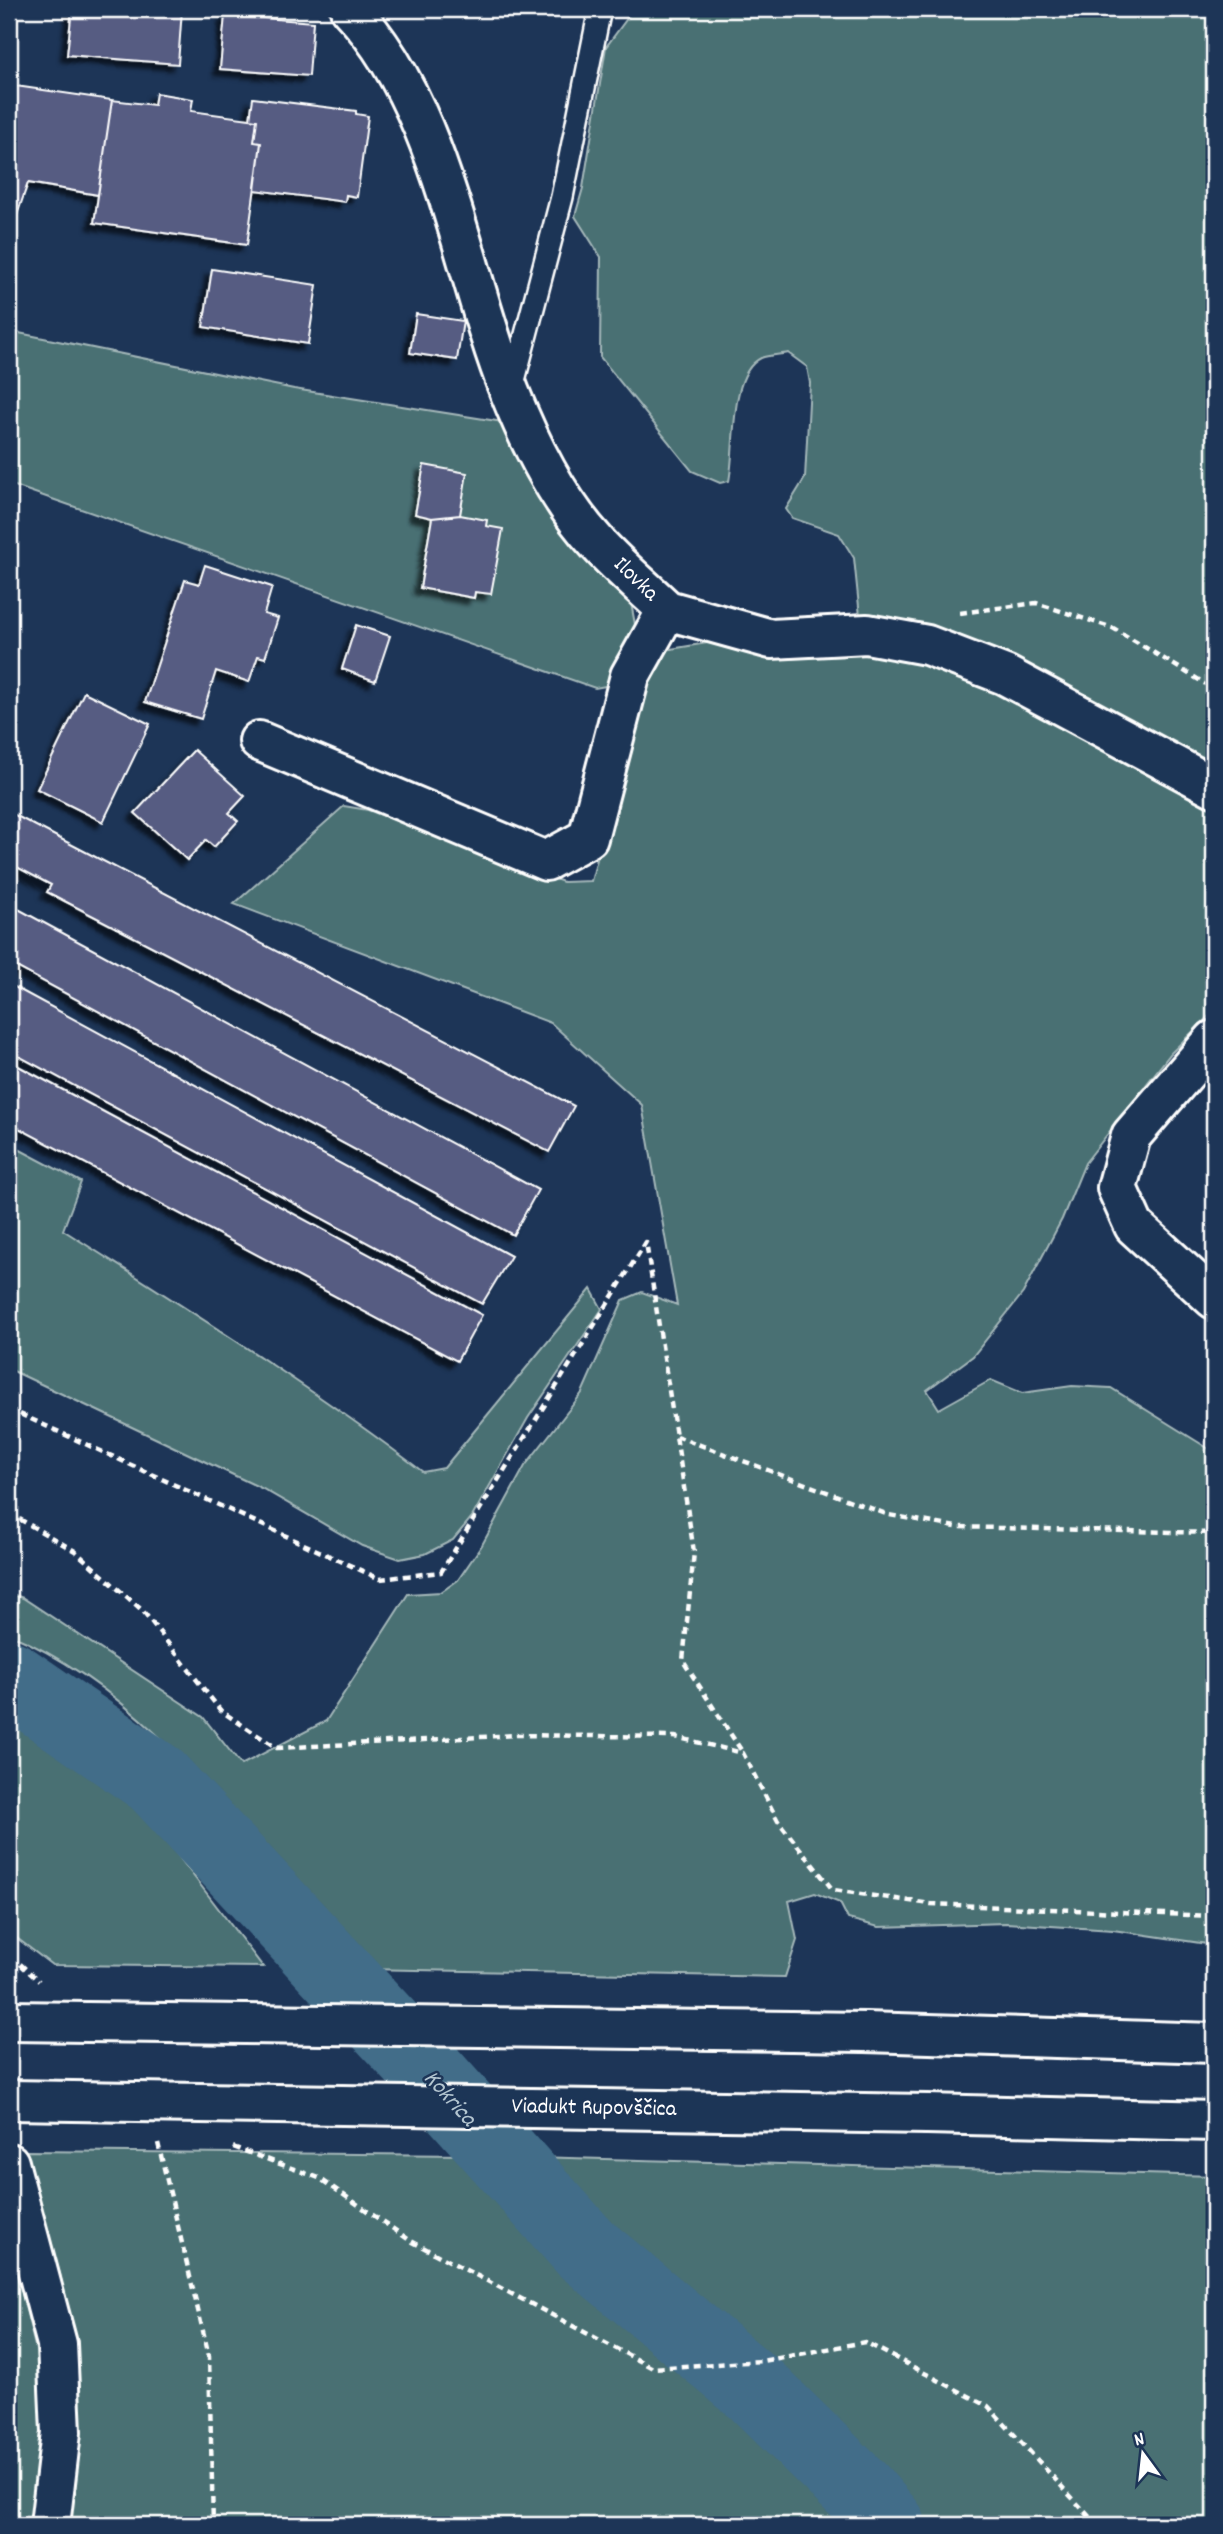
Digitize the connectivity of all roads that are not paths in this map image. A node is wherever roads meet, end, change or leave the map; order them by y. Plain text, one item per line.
1 (350, 9) edge
2 (600, 9) edge
3 (510, 393) junction
4 (667, 610) junction
5 (259, 741) dead end
6 (1214, 787) edge
7 (1214, 1040) edge
8 (1214, 1299) edge
9 (9, 2021) edge
10 (1214, 2043) edge
11 (9, 2100) edge
12 (1214, 2121) edge
13 (9, 2163) edge
14 (50, 2525) edge

1 - 3 main road, Ilovka
2 - 3 lane
3 - 4 main road, Ilovka
4 - 5 main road, Ilovka
4 - 6 main road
7 - 8 main road
9 - 10 main road, bridge
11 - 12 main road, Viadukt Rupovščica, bridge
13 - 14 main road

